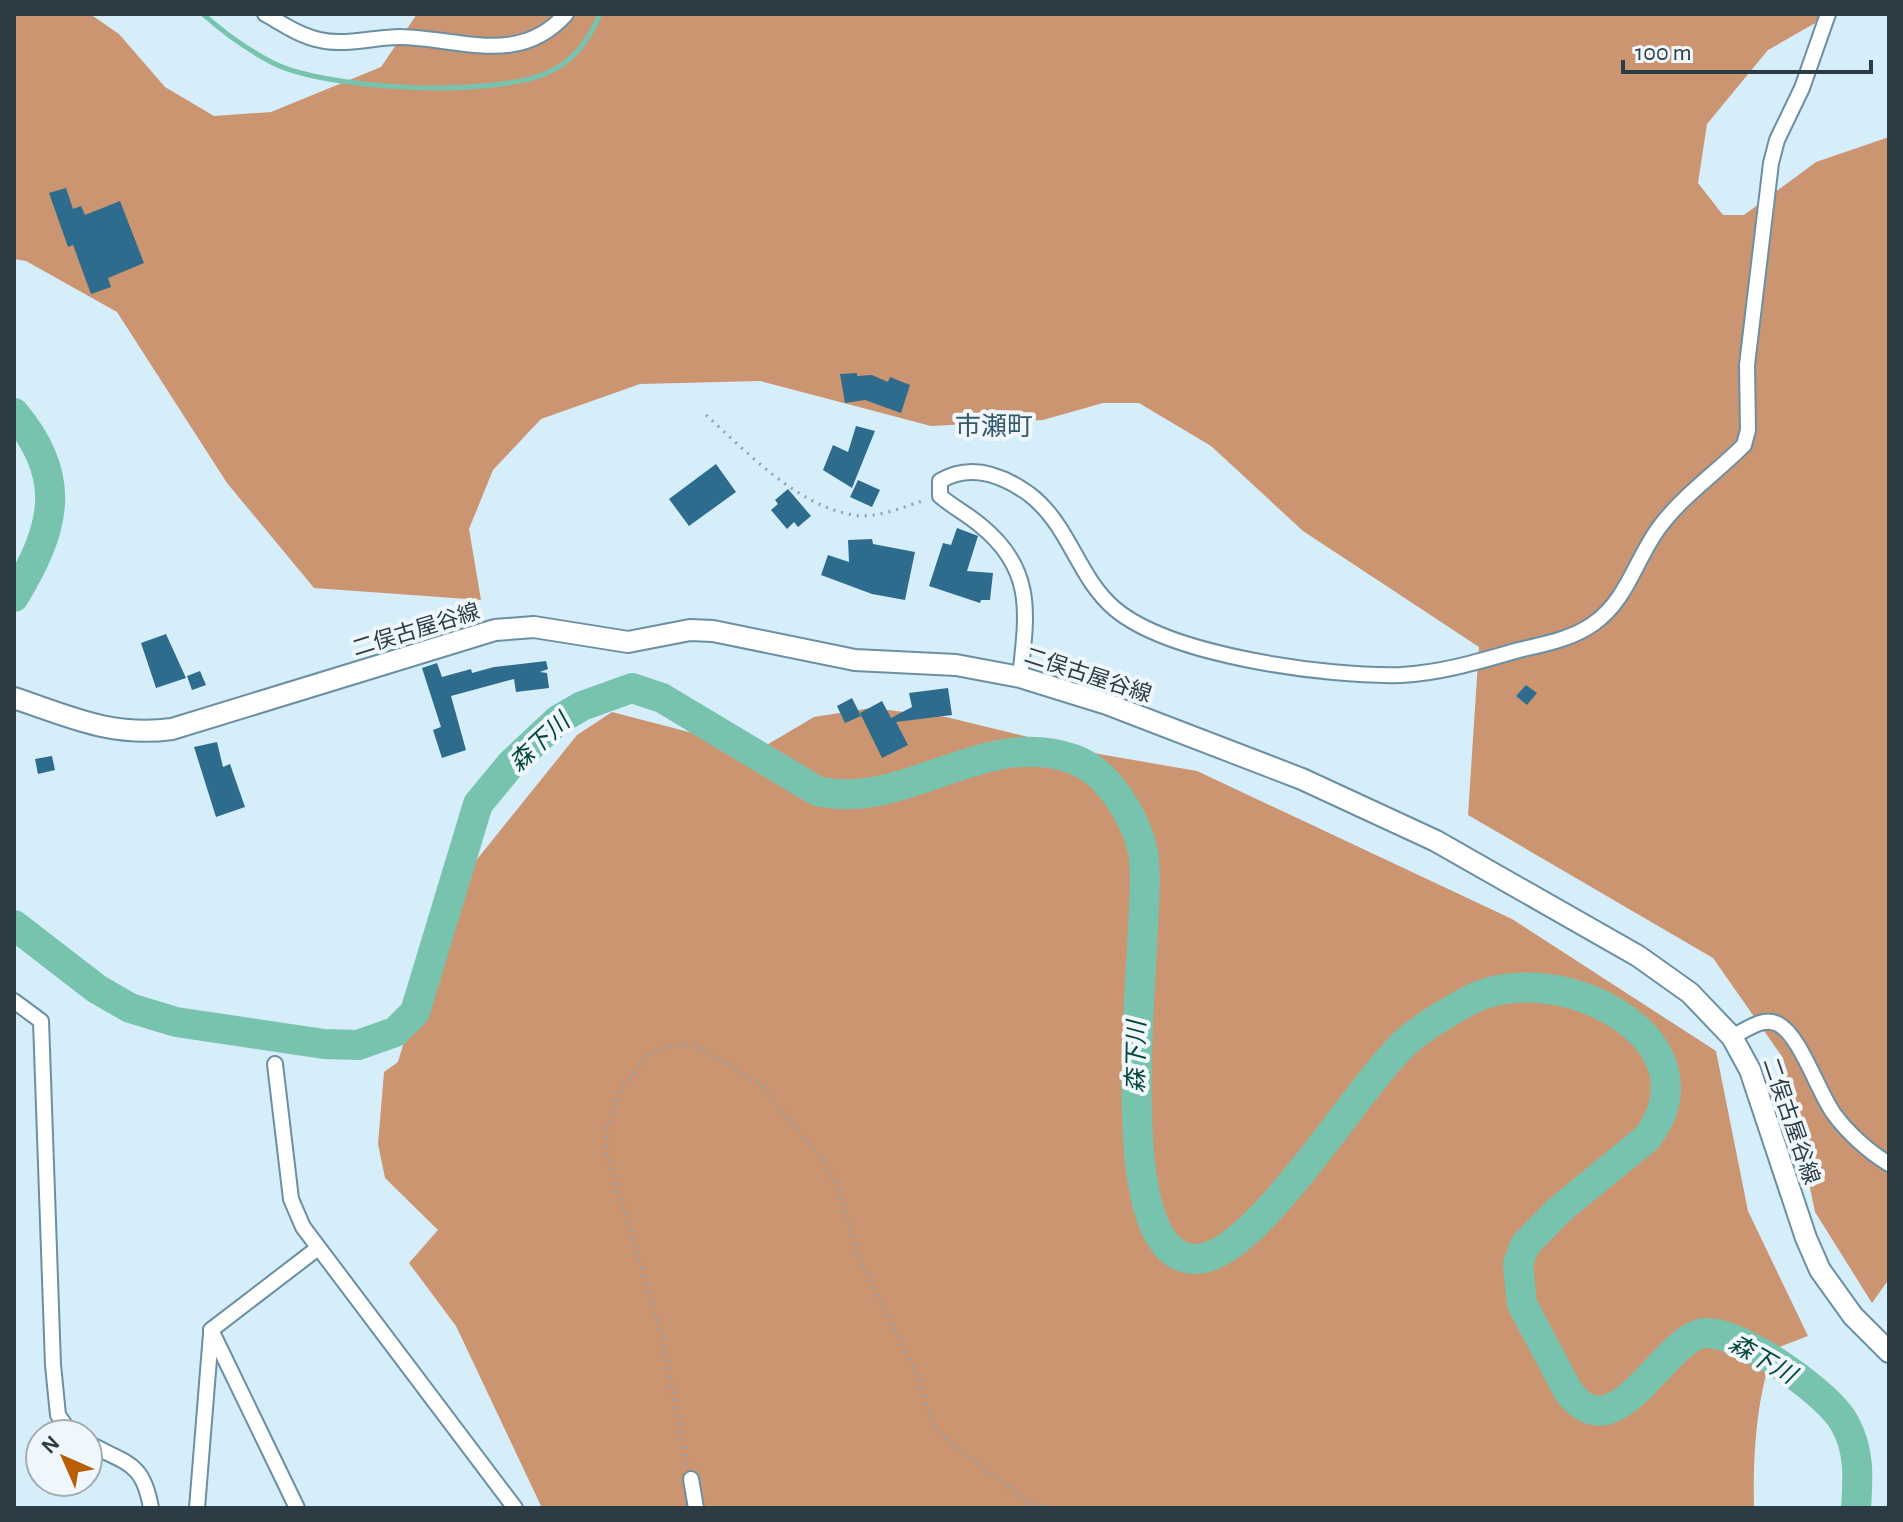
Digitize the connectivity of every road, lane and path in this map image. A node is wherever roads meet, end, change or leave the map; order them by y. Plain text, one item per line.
1 (265, 14) edge
2 (566, 14) edge
3 (1828, 14) edge
4 (706, 415) dead end
5 (940, 496) junction
6 (1020, 677) junction
7 (15, 698) edge
8 (14, 1001) edge
9 (1732, 1037) junction
10 (275, 1064) dead end
11 (1889, 1164) edge
12 (318, 1248) junction
13 (211, 1330) junction
14 (1889, 1352) edge
15 (60, 1418) edge
16 (104, 1451) edge
17 (691, 1479) joint
18 (151, 1508) edge
19 (197, 1508) edge
20 (297, 1508) edge
21 (515, 1508) edge
22 (696, 1508) edge
23 (1050, 1508) edge
24 (1425, 1508) edge
25 (1433, 1508) edge

1 - 2 street
3 - 5 street
4 - 5 path
5 - 6 street
6 - 7 main road, 二俣古屋谷線
6 - 9 main road, 二俣古屋谷線
8 - 15 street
9 - 11 street
9 - 14 main road, 二俣古屋谷線
10 - 12 street
12 - 13 street
12 - 21 street
13 - 19 street
13 - 20 street
16 - 18 street
17 - 22 street
17 - 23 path
24 - 25 path

